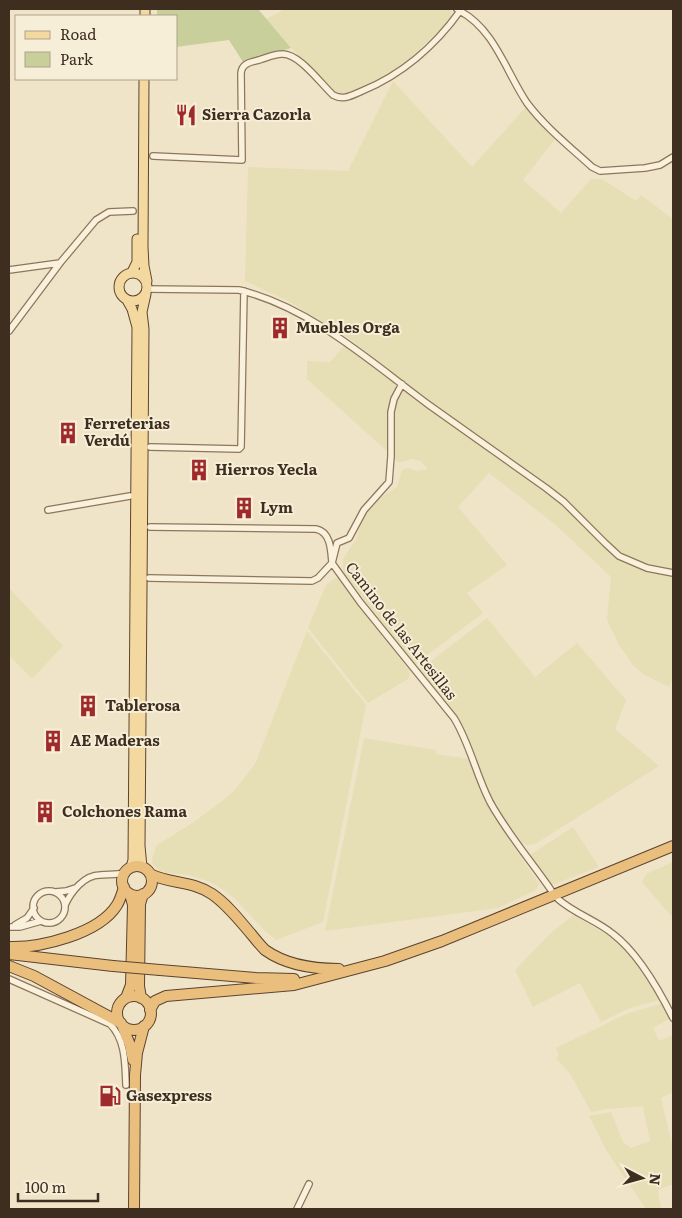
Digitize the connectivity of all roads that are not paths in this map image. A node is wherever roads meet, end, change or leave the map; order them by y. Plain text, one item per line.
1 (459, 10) edge
2 (139, 80) edge
3 (144, 80) edge
4 (153, 156) dead end
5 (673, 157) edge
6 (133, 211) dead end
7 (60, 263) junction
8 (9, 270) edge
9 (132, 272) junction
10 (147, 288) junction
11 (244, 291) junction
12 (127, 300) junction
13 (9, 331) edge
14 (402, 384) junction
15 (150, 447) dead end
16 (130, 496) dead end
17 (48, 510) dead end
18 (150, 527) dead end
19 (332, 563) junction
20 (673, 573) edge
21 (149, 578) dead end
22 (673, 846) edge
23 (146, 871) junction
24 (106, 875) junction
25 (126, 881) junction
26 (77, 887) junction
27 (551, 890) dead end
28 (54, 892) junction
29 (144, 894) junction
30 (558, 899) dead end
31 (65, 905) junction
32 (34, 908) junction
33 (42, 921) junction
34 (9, 927) edge
35 (9, 947) edge
36 (9, 954) edge
37 (9, 966) edge
38 (355, 969) junction
39 (330, 976) junction
40 (9, 979) edge
41 (126, 998) junction
42 (141, 998) junction
43 (150, 1010) junction
44 (673, 1018) edge
45 (122, 1024) junction
46 (144, 1026) junction
47 (136, 1075) junction
48 (126, 1086) dead end
49 (309, 1184) dead end
50 (134, 1209) edge
51 (296, 1209) edge

1 - 4 street
1 - 5 street
2 - 9 main road
3 - 10 main road
6 - 7 street
7 - 8 street
7 - 13 street
9 - 10 main road
9 - 12 main road
10 - 11 street
10 - 12 main road
10 - 23 main road
11 - 14 street
11 - 15 street
12 - 25 main road
14 - 19 street, Camino de las Artesillas
14 - 20 street
16 - 17 street
18 - 19 street
19 - 21 street
19 - 27 street, Camino de las Artesillas
22 - 38 highway
23 - 25 highway
23 - 29 highway
23 - 38 highway
24 - 25 street
24 - 25 street
24 - 26 street
25 - 29 highway
25 - 35 highway
25 - 41 highway
26 - 28 street
26 - 31 street
28 - 31 street
28 - 32 street
29 - 42 highway
30 - 44 street
31 - 33 street
32 - 33 street
32 - 34 street
33 - 34 street
36 - 39 highway, bridge
37 - 45 highway
38 - 39 highway
39 - 43 highway
40 - 48 street
41 - 42 highway
41 - 45 highway
42 - 43 highway
43 - 46 highway
45 - 46 highway
45 - 47 highway
46 - 47 highway
47 - 50 highway
49 - 51 street

